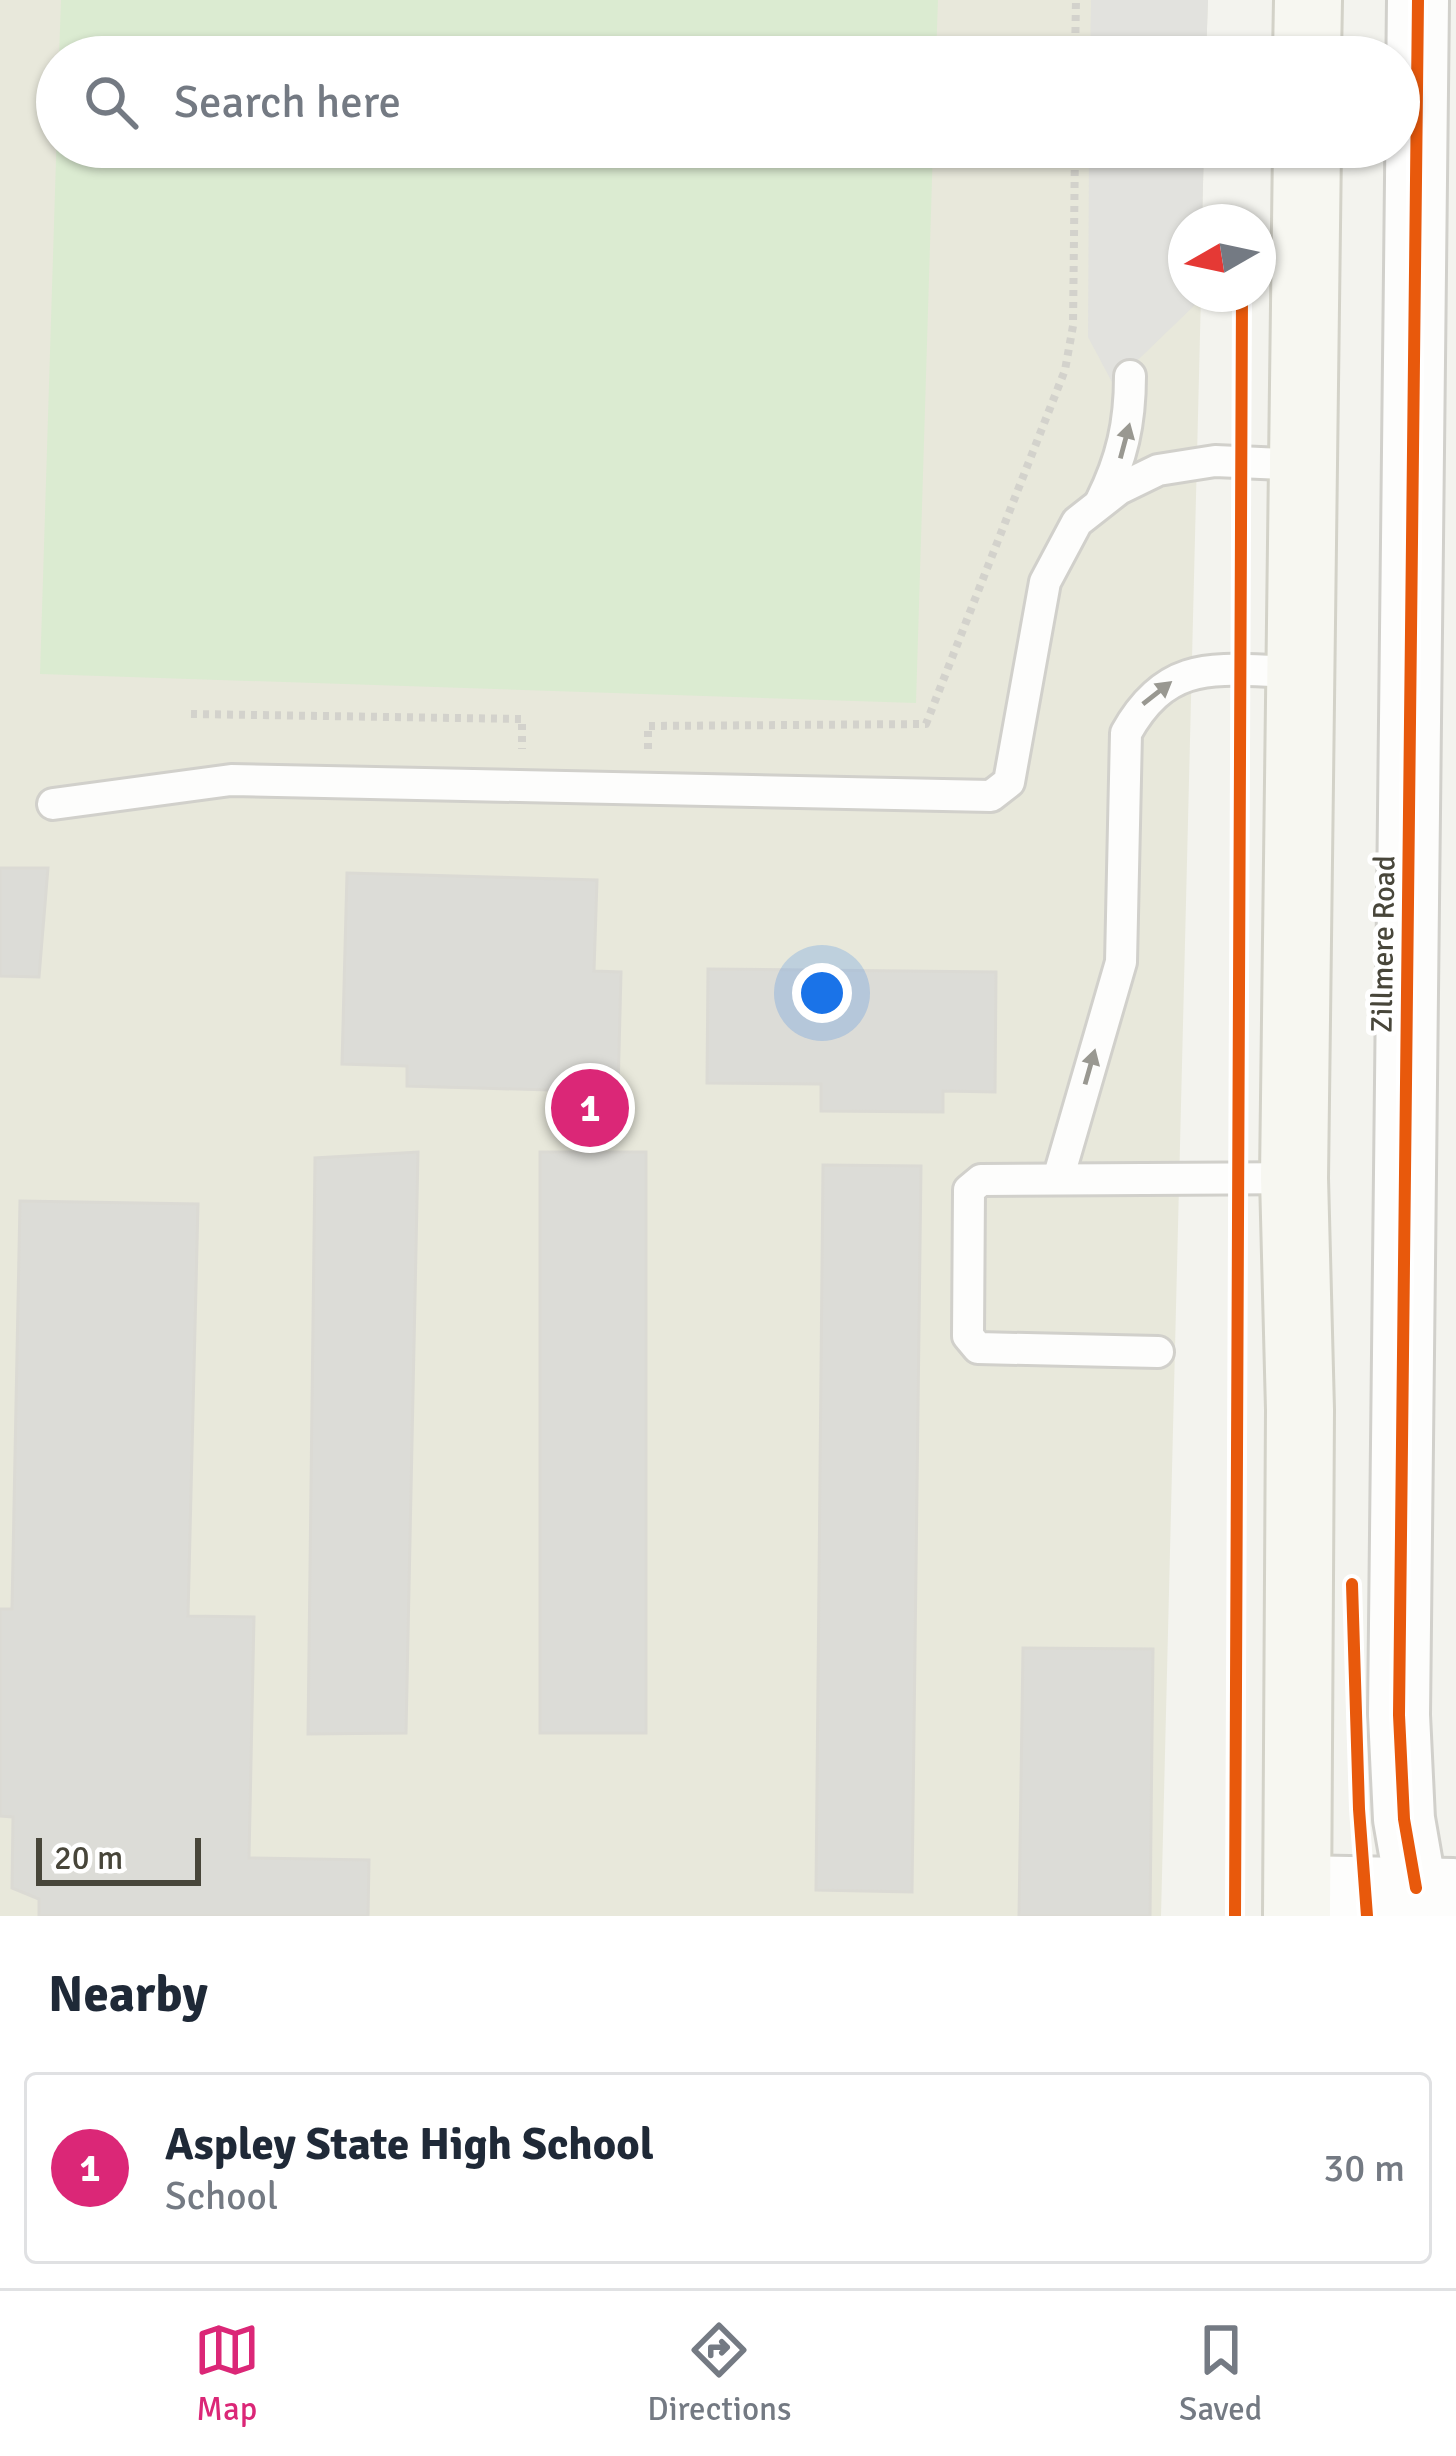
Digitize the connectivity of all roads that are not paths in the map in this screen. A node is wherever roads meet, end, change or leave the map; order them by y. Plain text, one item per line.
1 (1308, 0) edge
2 (1418, 0) edge
3 (1307, 36) edge
4 (1418, 36) edge
5 (1306, 168) edge
6 (1416, 168) edge
7 (1130, 376) dead end
8 (1304, 465) junction
9 (1101, 501) junction
10 (1300, 672) junction
11 (53, 804) dead end
12 (1294, 1178) junction
13 (1058, 1179) junction
14 (1157, 1352) dead end
15 (1436, 1888) edge
16 (1297, 1901) edge

1 - 3 main road
2 - 4 street, Zillmere Road
5 - 8 main road
6 - 15 street, Zillmere Road
9 -> 7 lane
8 - 9 lane
8 - 10 main road
9 - 11 lane
10 - 12 main road
13 -> 10 lane
12 - 13 lane
12 - 16 main road
13 - 14 lane
15 - 16 street

